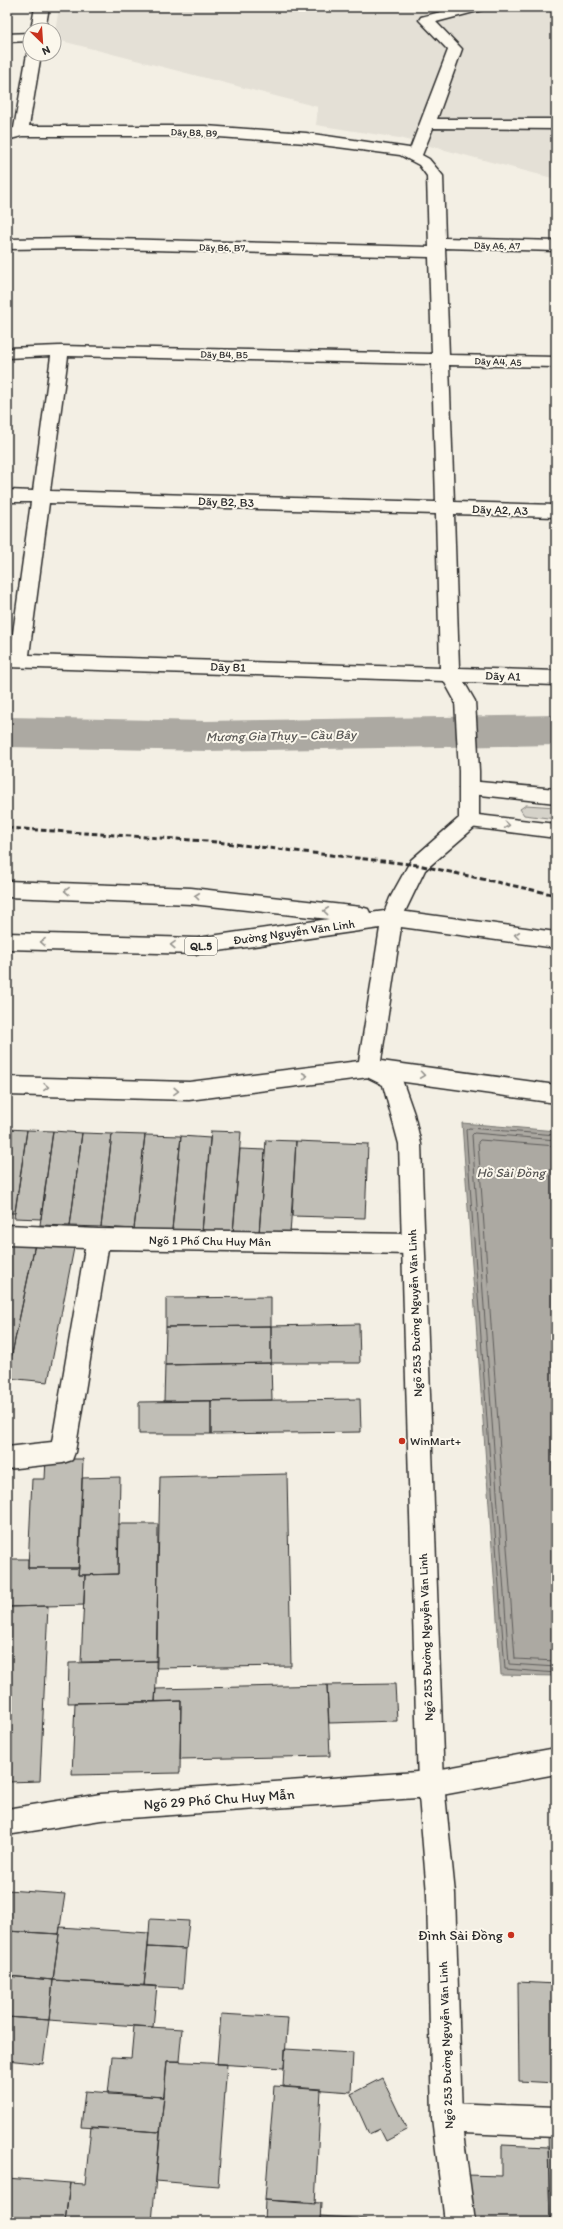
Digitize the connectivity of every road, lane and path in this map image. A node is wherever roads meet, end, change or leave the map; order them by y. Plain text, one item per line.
1 (42, 7) edge
2 (477, 7) edge
3 (39, 22) edge
4 (22, 37) edge
5 (7, 38) edge
6 (32, 62) edge
7 (428, 123) junction
8 (556, 124) edge
9 (14, 133) edge
10 (415, 157) junction
11 (7, 244) edge
12 (556, 246) edge
13 (437, 248) junction
14 (60, 350) junction
15 (7, 354) edge
16 (441, 359) junction
17 (556, 362) edge
18 (7, 496) edge
19 (41, 497) junction
20 (445, 508) junction
21 (556, 512) edge
22 (13, 661) edge
23 (450, 674) junction
24 (556, 678) edge
25 (469, 779) junction
26 (556, 796) edge
27 (469, 821) junction
28 (556, 831) edge
29 (7, 889) edge
30 (392, 918) junction
31 (556, 940) edge
32 (7, 941) edge
33 (369, 1068) junction
34 (7, 1086) edge
35 (556, 1094) edge
36 (7, 1235) edge
37 (98, 1239) junction
38 (413, 1244) junction
39 (7, 1458) edge
40 (556, 1761) edge
41 (431, 1784) junction
42 (7, 1822) edge
43 (447, 2118) junction
44 (556, 2122) edge
45 (460, 2222) edge

1 - 3 main road
2 - 7 main road
4 - 5 main road
6 - 9 main road
7 - 8 main road
7 - 10 main road
9 - 10 main road, Dãy B8, B9
10 - 13 main road, Dãy B8, B9
11 - 13 main road, Dãy B6, B7
12 - 13 main road, Dãy A6, A7
13 - 16 main road, Dãy B8, B9
14 - 15 main road, Dãy B4, B5
14 - 16 main road, Dãy B4, B5
14 - 19 main road
16 - 17 main road, Dãy A4, A5
16 - 20 main road, Dãy B8, B9
18 - 19 main road, Dãy B2, B3
19 - 20 main road, Dãy B2, B3
19 - 22 main road
20 - 21 main road, Dãy A2, A3
20 - 23 main road, Dãy B8, B9
22 - 23 main road, Dãy B1
23 - 24 main road, Dãy A1
23 - 25 main road
25 - 26 main road
25 - 27 main road
27 -> 28 main road
27 - 30 main road
30 -> 29 main road
31 -> 30 main road, Đường Nguyễn Văn Linh / QL.5
30 -> 32 main road, Đường Nguyễn Văn Linh / QL.5
30 - 33 main road
34 -> 33 main road
33 -> 35 main road
33 - 38 main road, Ngõ 253 Đường Nguyễn Văn Linh
36 - 37 main road, Ngõ 1 Phố Chu Huy Mân
37 - 38 main road, Ngõ 1 Phố Chu Huy Mân
37 - 39 main road
38 - 41 main road, Ngõ 253 Đường Nguyễn Văn Linh
40 - 41 main road, Ngõ 29 Phố Chu Huy Mẫn
41 - 42 main road, Ngõ 29 Phố Chu Huy Mẫn
41 - 43 main road, Ngõ 253 Đường Nguyễn Văn Linh
43 - 44 main road
43 - 45 main road, Ngõ 253 Đường Nguyễn Văn Linh

